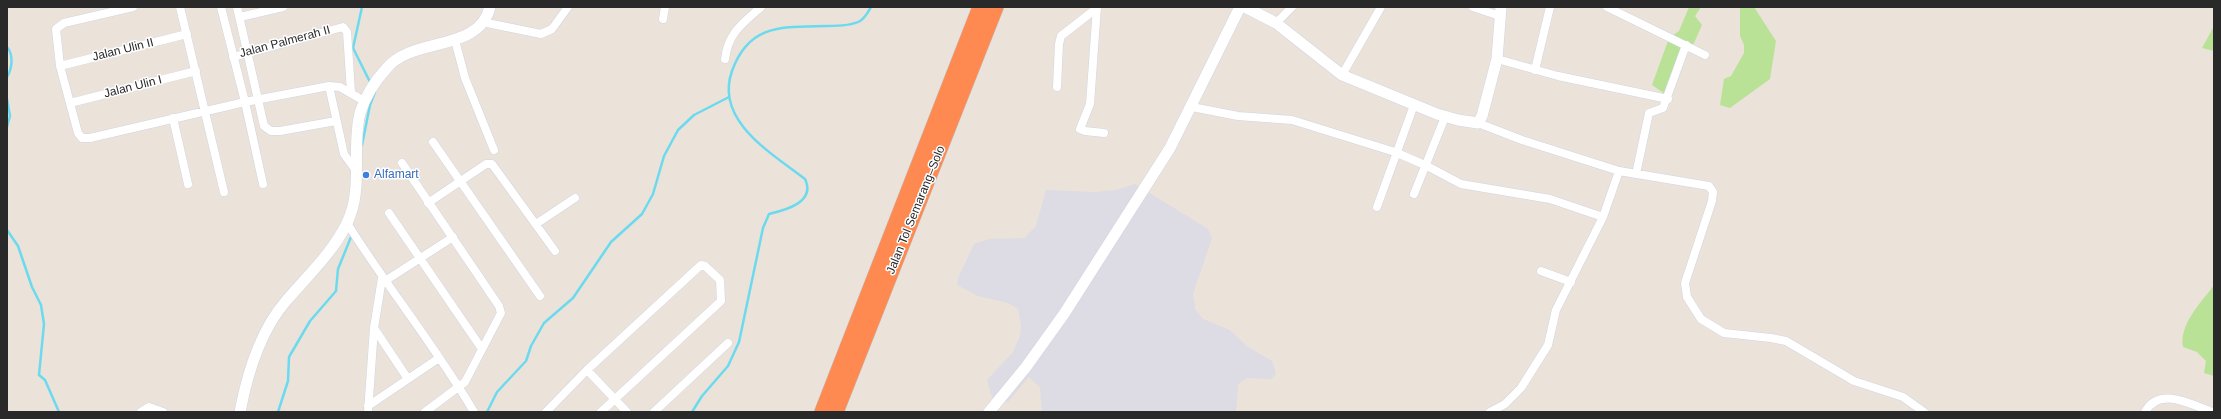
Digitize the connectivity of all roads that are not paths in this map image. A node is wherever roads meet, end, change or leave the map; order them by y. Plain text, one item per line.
1 (98, 7) edge
2 (133, 7) edge
3 (180, 7) edge
4 (221, 7) edge
5 (237, 7) edge
6 (283, 7) edge
7 (490, 7) edge
8 (568, 7) edge
9 (665, 7) edge
10 (762, 7) edge
11 (980, 7) edge
12 (996, 7) edge
13 (1097, 7) edge
14 (1240, 7) edge
15 (1245, 7) edge
16 (1292, 7) edge
17 (1382, 7) edge
18 (1473, 7) edge
19 (1550, 7) edge
20 (1607, 7) edge
21 (1501, 12) edge
22 (90, 16) junction
23 (240, 18) junction
24 (663, 19) dead end
25 (482, 22) junction
26 (1276, 23) junction
27 (187, 34) junction
28 (455, 40) junction
29 (1686, 45) junction
30 (247, 53) junction
31 (1705, 55) dead end
32 (233, 57) junction
33 (725, 58) dead end
34 (1496, 59) junction
35 (60, 66) junction
36 (1535, 70) junction
37 (196, 72) junction
38 (1342, 75) junction
39 (330, 86) junction
40 (1057, 87) dead end
41 (351, 92) junction
42 (367, 96) junction
43 (1668, 99) junction
44 (258, 100) junction
45 (245, 102) junction
46 (70, 103) junction
47 (1414, 105) junction
48 (1192, 107) junction
49 (206, 111) junction
50 (1445, 117) junction
51 (173, 118) junction
52 (336, 121) junction
53 (1478, 123) junction
54 (1104, 133) dead end
55 (433, 142) dead end
56 (494, 150) dead end
57 (1395, 152) junction
58 (402, 163) dead end
59 (1427, 166) junction
60 (1619, 171) junction
61 (357, 172) junction
62 (1636, 174) junction
63 (460, 182) junction
64 (188, 184) dead end
65 (263, 184) dead end
66 (224, 192) dead end
67 (1414, 194) dead end
68 (575, 198) dead end
69 (428, 203) junction
70 (1377, 207) dead end
71 (389, 213) dead end
72 (1603, 217) junction
73 (347, 223) junction
74 (536, 224) junction
75 (453, 237) junction
76 (555, 251) dead end
77 (419, 259) junction
78 (1541, 271) dead end
79 (383, 279) junction
80 (1571, 282) junction
81 (540, 296) dead end
82 (374, 328) junction
83 (728, 343) dead end
84 (482, 349) junction
85 (439, 358) junction
86 (587, 370) junction
87 (408, 379) junction
88 (460, 388) junction
89 (614, 399) junction
90 (368, 409) edge
91 (141, 412) edge
92 (163, 412) edge
93 (240, 412) edge
94 (425, 412) edge
95 (474, 412) edge
96 (546, 412) edge
97 (601, 412) edge
98 (627, 412) edge
99 (654, 412) edge
100 (822, 412) edge
101 (836, 412) edge
102 (989, 412) edge
103 (1490, 412) edge
104 (1924, 412) edge
105 (2145, 412) edge
106 (2212, 412) edge

1 - 22 street
2 - 22 street
3 - 27 street
4 - 32 street
5 - 23 street
6 - 23 street
7 - 25 street
8 - 25 street
9 - 24 street
10 - 33 street
11 - 100 highway, Jalan Tol Semarang–Solo
12 - 101 highway, Jalan Tol Semarang–Solo
13 - 40 street
13 - 54 street
14 - 48 street
15 - 26 street
16 - 26 street
17 - 38 street
18 - 21 street
19 - 36 street
20 - 29 street
21 - 34 street
22 - 35 street
23 - 30 street
25 - 28 street
26 - 38 street
27 - 35 street, Jalan Ulin II
27 - 37 street
28 - 42 street
28 - 56 street
29 - 31 street
29 - 43 street
30 - 32 street, Jalan Palmerah II
30 - 41 street, Jalan Palmerah II
30 - 44 street
32 - 45 street
34 - 36 street
34 - 53 street
35 - 46 street
36 - 43 street
37 - 46 street, Jalan Ulin I
37 - 49 street
38 - 47 street
39 - 41 street
39 - 44 street
39 - 52 street
41 - 42 street
42 - 61 street
43 - 62 street
44 - 45 street
44 - 52 street
45 - 49 street
45 - 65 street
46 - 51 street
47 - 50 street
47 - 57 street
48 - 57 street
48 - 102 street
49 - 51 street
49 - 66 street
50 - 53 street
50 - 59 street
51 - 64 street
52 - 61 street
53 - 60 street
55 - 63 street
57 - 59 street
57 - 70 street
58 - 69 street
59 - 67 street
59 - 72 street
60 - 62 street
60 - 72 street
61 - 73 street
62 - 104 street
63 - 69 street
63 - 74 street
63 - 81 street
68 - 74 street
69 - 75 street
71 - 77 street
72 - 80 street
73 - 79 street
73 - 93 street
74 - 76 street
75 - 77 street
75 - 84 street
77 - 79 street
77 - 84 street
78 - 80 street
79 - 82 street
79 - 85 street
80 - 103 street
82 - 87 street
82 - 90 street
83 - 99 street
84 - 88 street
85 - 87 street
85 - 88 street
86 - 89 street
86 - 89 street
86 - 96 street
87 - 90 street
88 - 94 street
88 - 95 street
89 - 97 street
89 - 98 street
91 - 92 street
105 - 106 street

